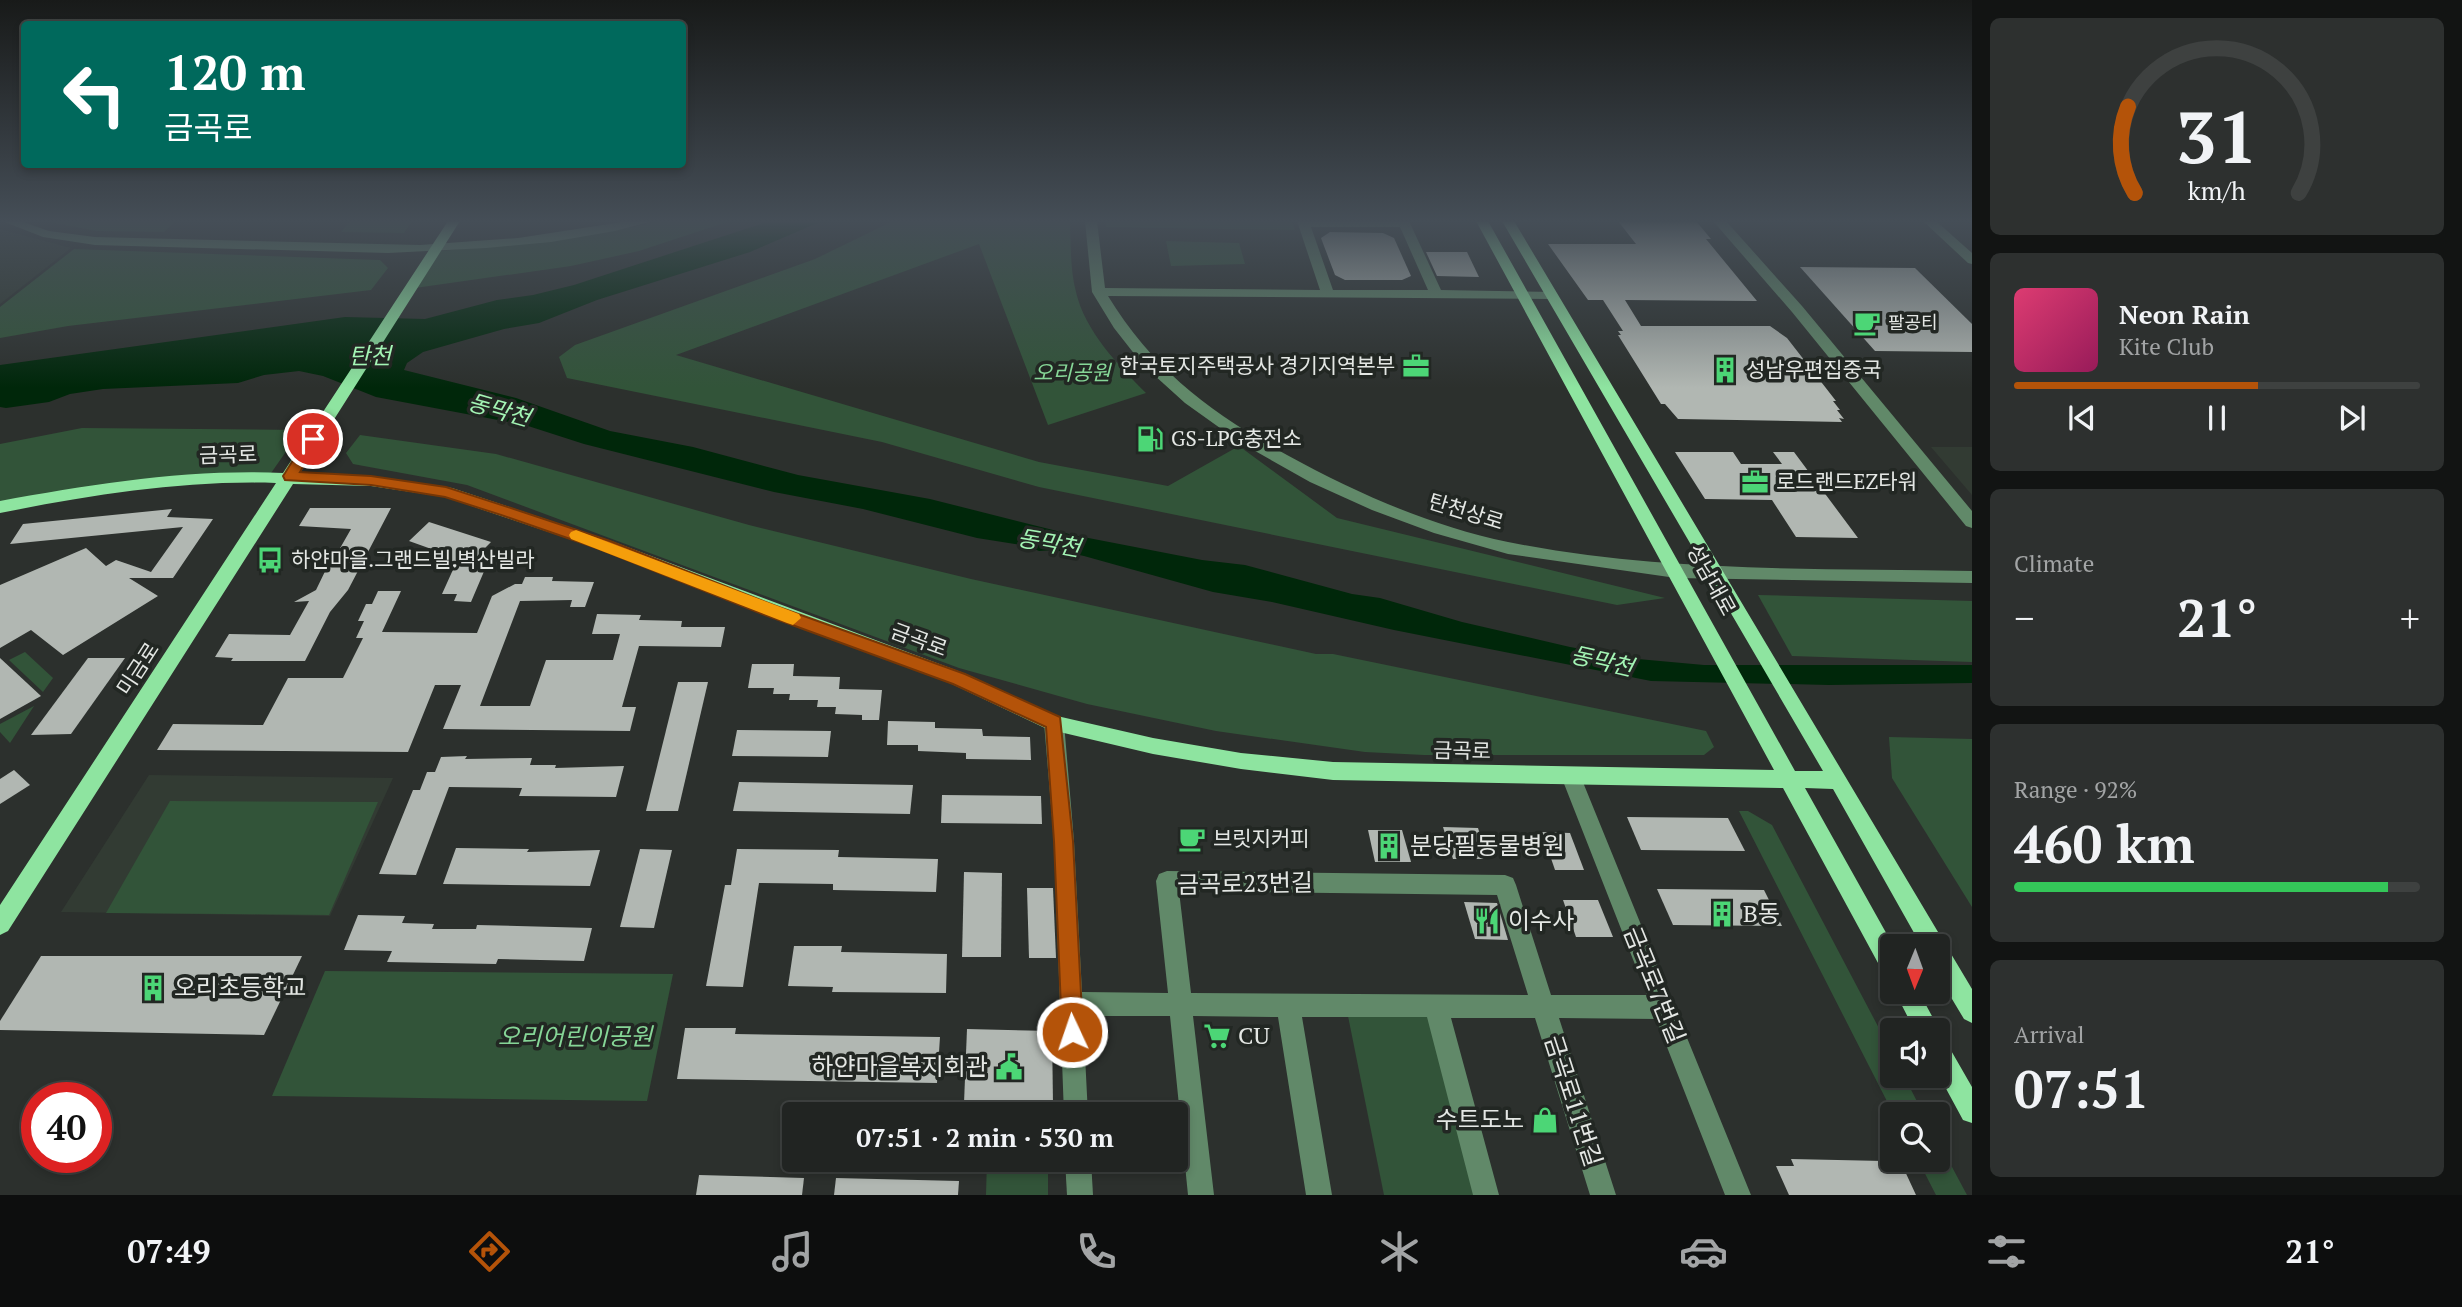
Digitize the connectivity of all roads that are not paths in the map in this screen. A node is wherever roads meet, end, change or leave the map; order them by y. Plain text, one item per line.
1 (417, 277) edge
2 (1097, 277) edge
3 (1322, 277) edge
4 (1429, 277) edge
5 (1513, 277) edge
6 (1540, 277) edge
7 (1768, 277) edge
8 (1099, 292) junction
9 (1327, 292) junction
10 (1436, 293) junction
11 (1523, 295) junction
12 (1551, 295) junction
13 (290, 476) junction
14 (0, 507) edge
15 (1972, 522) edge
16 (1676, 572) junction
17 (1714, 573) junction
18 (1972, 576) edge
19 (1054, 723) junction
20 (1571, 776) junction
21 (1788, 778) junction
22 (1839, 780) junction
23 (1360, 883) joint
24 (0, 924) edge
25 (1927, 934) edge
26 (1880, 944) edge
27 (1950, 974) edge
28 (1071, 1004) junction
29 (1181, 1005) junction
30 (1288, 1005) junction
31 (1436, 1006) junction
32 (1543, 1007) junction
33 (1663, 1007) junction
34 (1972, 1012) edge
35 (1950, 1071) edge
36 (1075, 1102) edge
37 (1972, 1111) edge
38 (1079, 1172) edge
39 (1080, 1195) edge
40 (1201, 1195) edge
41 (1319, 1195) edge
42 (1486, 1195) edge
43 (1603, 1195) edge
44 (1738, 1195) edge

1 - 13 main road, 미금로
2 - 8 street, 탄천상로
3 - 9 street
4 - 10 street
5 - 11 main road, 성남대로
6 - 12 main road, 성남대로
7 - 15 street
8 - 9 street
8 - 16 street, 탄천상로
9 - 10 street
10 - 11 street
11 - 12 street
11 - 16 main road, 성남대로
12 - 17 main road, 성남대로
13 - 14 main road, 금곡로
13 - 19 main road, 금곡로
13 - 24 main road, 미금로
16 - 17 street, 탄천상로
16 - 21 main road, 성남대로
17 - 18 street, 탄천상로
17 - 22 main road, 성남대로
19 - 20 main road, 금곡로
19 - 28 street
20 - 21 main road, 금곡로
20 - 33 street, 금곡로7번길
21 - 22 main road, 금곡로
21 - 26 main road, 성남대로
22 - 25 main road, 성남대로
23 - 29 street, 금곡로23번길
23 - 32 street, 금곡로11번길
27 - 34 main road
28 - 29 street
28 - 36 street
29 - 30 street
29 - 40 street, 금곡로23번길
30 - 31 street, 금곡로11번길
30 - 41 street
31 - 32 street, 금곡로11번길
31 - 42 street
32 - 33 street, 금곡로11번길
32 - 43 street, 금곡로11번길
33 - 44 street, 금곡로7번길
35 - 37 main road
38 - 39 street

